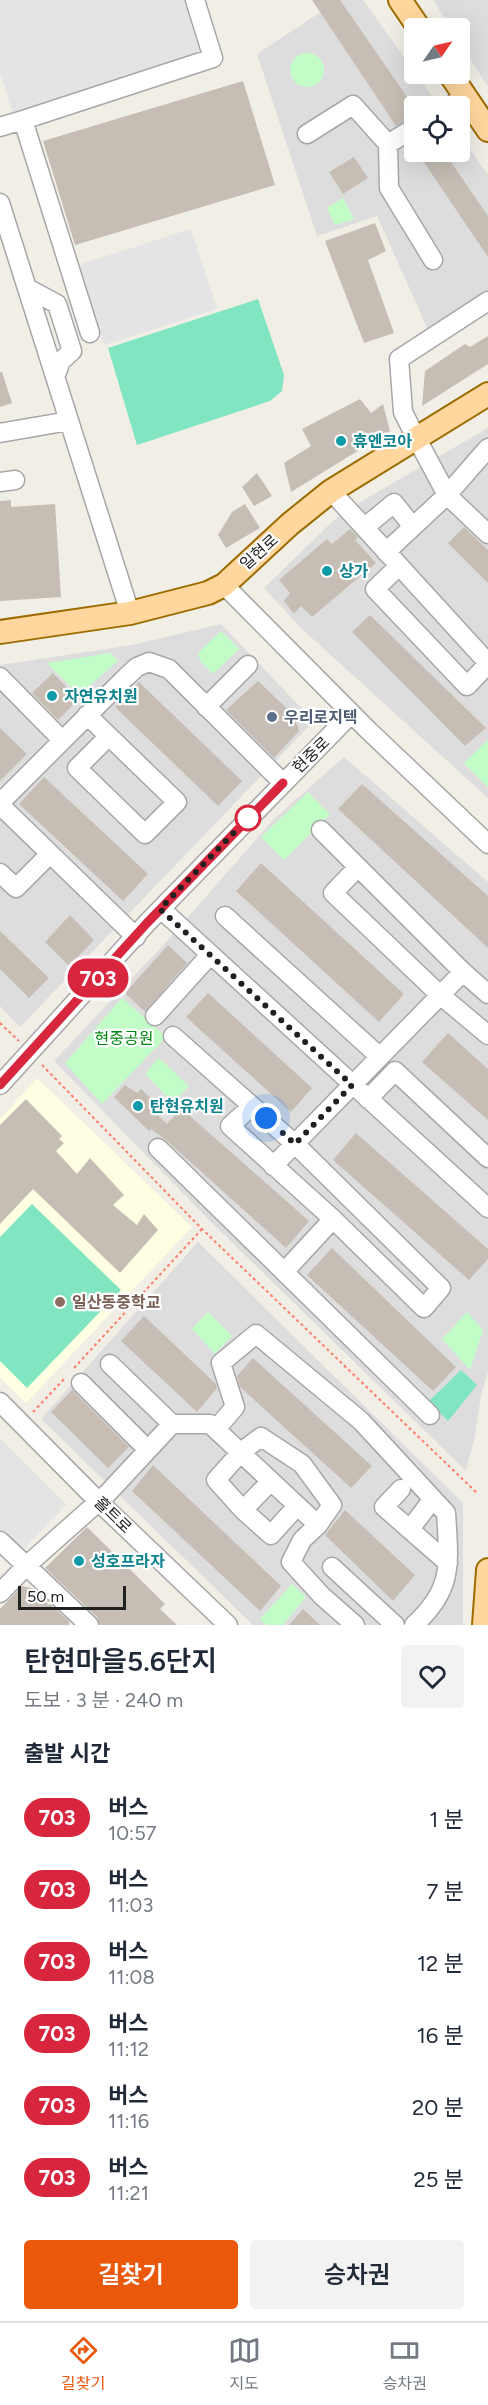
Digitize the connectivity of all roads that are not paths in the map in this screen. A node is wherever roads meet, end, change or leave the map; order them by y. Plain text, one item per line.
1 (195, 0) edge
2 (400, 0) edge
3 (412, 18) edge
4 (470, 113) edge
5 (23, 120) junction
6 (0, 127) edge
7 (488, 130) edge
8 (307, 134) dead end
9 (404, 134) edge
10 (388, 144) junction
11 (0, 203) edge
12 (433, 260) dead end
13 (488, 301) edge
14 (90, 333) dead end
15 (488, 394) edge
16 (69, 420) junction
17 (0, 433) edge
18 (417, 438) junction
19 (488, 448) edge
20 (331, 491) junction
21 (447, 495) junction
22 (413, 527) junction
23 (365, 528) junction
24 (488, 534) edge
25 (386, 552) junction
26 (399, 566) junction
27 (224, 585) junction
28 (130, 613) junction
29 (0, 632) edge
30 (488, 663) edge
31 (248, 665) dead end
32 (0, 677) edge
33 (206, 707) junction
34 (351, 714) junction
35 (87, 715) junction
36 (109, 736) junction
37 (62, 740) junction
38 (283, 783) junction
39 (0, 804) edge
40 (321, 830) dead end
41 (488, 844) edge
42 (50, 854) junction
43 (358, 867) junction
44 (0, 873) edge
45 (160, 909) junction
46 (225, 916) dead end
47 (136, 937) junction
48 (210, 955) junction
49 (463, 972) junction
50 (439, 994) junction
51 (488, 994) edge
52 (155, 1016) dead end
53 (488, 1035) edge
54 (173, 1036) dead end
55 (380, 1057) junction
56 (0, 1085) edge
57 (352, 1085) junction
58 (368, 1099) junction
59 (252, 1106) junction
60 (295, 1144) junction
61 (158, 1148) dead end
62 (488, 1158) edge
63 (273, 1166) junction
64 (488, 1208) edge
65 (333, 1219) junction
66 (284, 1272) junction
67 (110, 1364) dead end
68 (81, 1383) dead end
69 (0, 1402) edge
70 (430, 1415) dead end
71 (172, 1424) junction
72 (216, 1429) junction
73 (148, 1450) junction
74 (241, 1452) junction
75 (271, 1481) junction
76 (401, 1489) dead end
77 (433, 1499) junction
78 (98, 1501) junction
79 (297, 1506) junction
80 (243, 1510) junction
81 (318, 1525) junction
82 (410, 1529) junction
83 (0, 1540) edge
84 (448, 1563) junction
85 (26, 1566) junction
86 (332, 1567) dead end
87 (488, 1570) edge
88 (0, 1593) edge
89 (89, 1625) edge
90 (228, 1625) edge
91 (355, 1625) edge
92 (394, 1625) edge
93 (414, 1625) edge
94 (484, 1625) edge

1 - 5 street
2 - 3 main road
4 - 7 main road
5 - 6 street
5 - 14 street
8 - 10 street
9 - 10 street
10 - 12 street
11 - 16 street
13 - 18 street
15 - 18 main road, 일현로
16 - 17 street
16 - 28 street
18 - 20 main road, 일현로
18 - 21 street
19 - 21 street
20 - 23 street
20 - 27 main road, 일현로
21 - 22 street
21 - 24 street
22 - 23 street
22 - 25 street
23 - 25 street
25 - 26 street
26 - 30 street
26 - 30 street
27 - 28 main road, 일현로
27 - 34 street
28 - 29 main road, 일현로
31 - 33 street
32 - 37 street
33 - 35 street
33 - 38 street
34 - 38 street, 현중로
34 - 41 street
35 - 36 street
35 - 37 street
36 - 36 street
37 - 39 street
38 - 45 street, 현중로
39 - 42 street
40 - 43 street
42 - 44 street
42 - 47 street
43 - 49 street
43 - 50 street
45 - 47 street, 현중로
45 - 48 street
46 - 55 street
47 - 56 street, 현중로
48 - 52 street
48 - 57 street
49 - 50 street
49 - 51 street
50 - 53 street
50 - 55 street
54 - 59 street
55 - 57 street
57 - 58 street
57 - 60 street
58 - 62 street
58 - 64 street
59 - 60 street
59 - 63 street
60 - 63 street
60 - 65 street
61 - 66 street
63 - 65 street
65 - 66 street
66 - 70 street
67 - 71 street
68 - 73 street
69 - 78 street, 홀트로
71 - 72 street
71 - 73 street
72 - 74 street
72 - 77 street
73 - 78 street
74 - 75 street
74 - 80 street
74 - 81 street
75 - 79 street
75 - 80 street
76 - 82 street
77 - 82 street
77 - 84 street
78 - 85 street
78 - 90 street, 홀트로
79 - 80 street
79 - 81 street
81 - 91 street
82 - 84 street
83 - 85 street
84 - 93 street
85 - 88 street
85 - 89 street
86 - 92 street
87 - 94 main road

